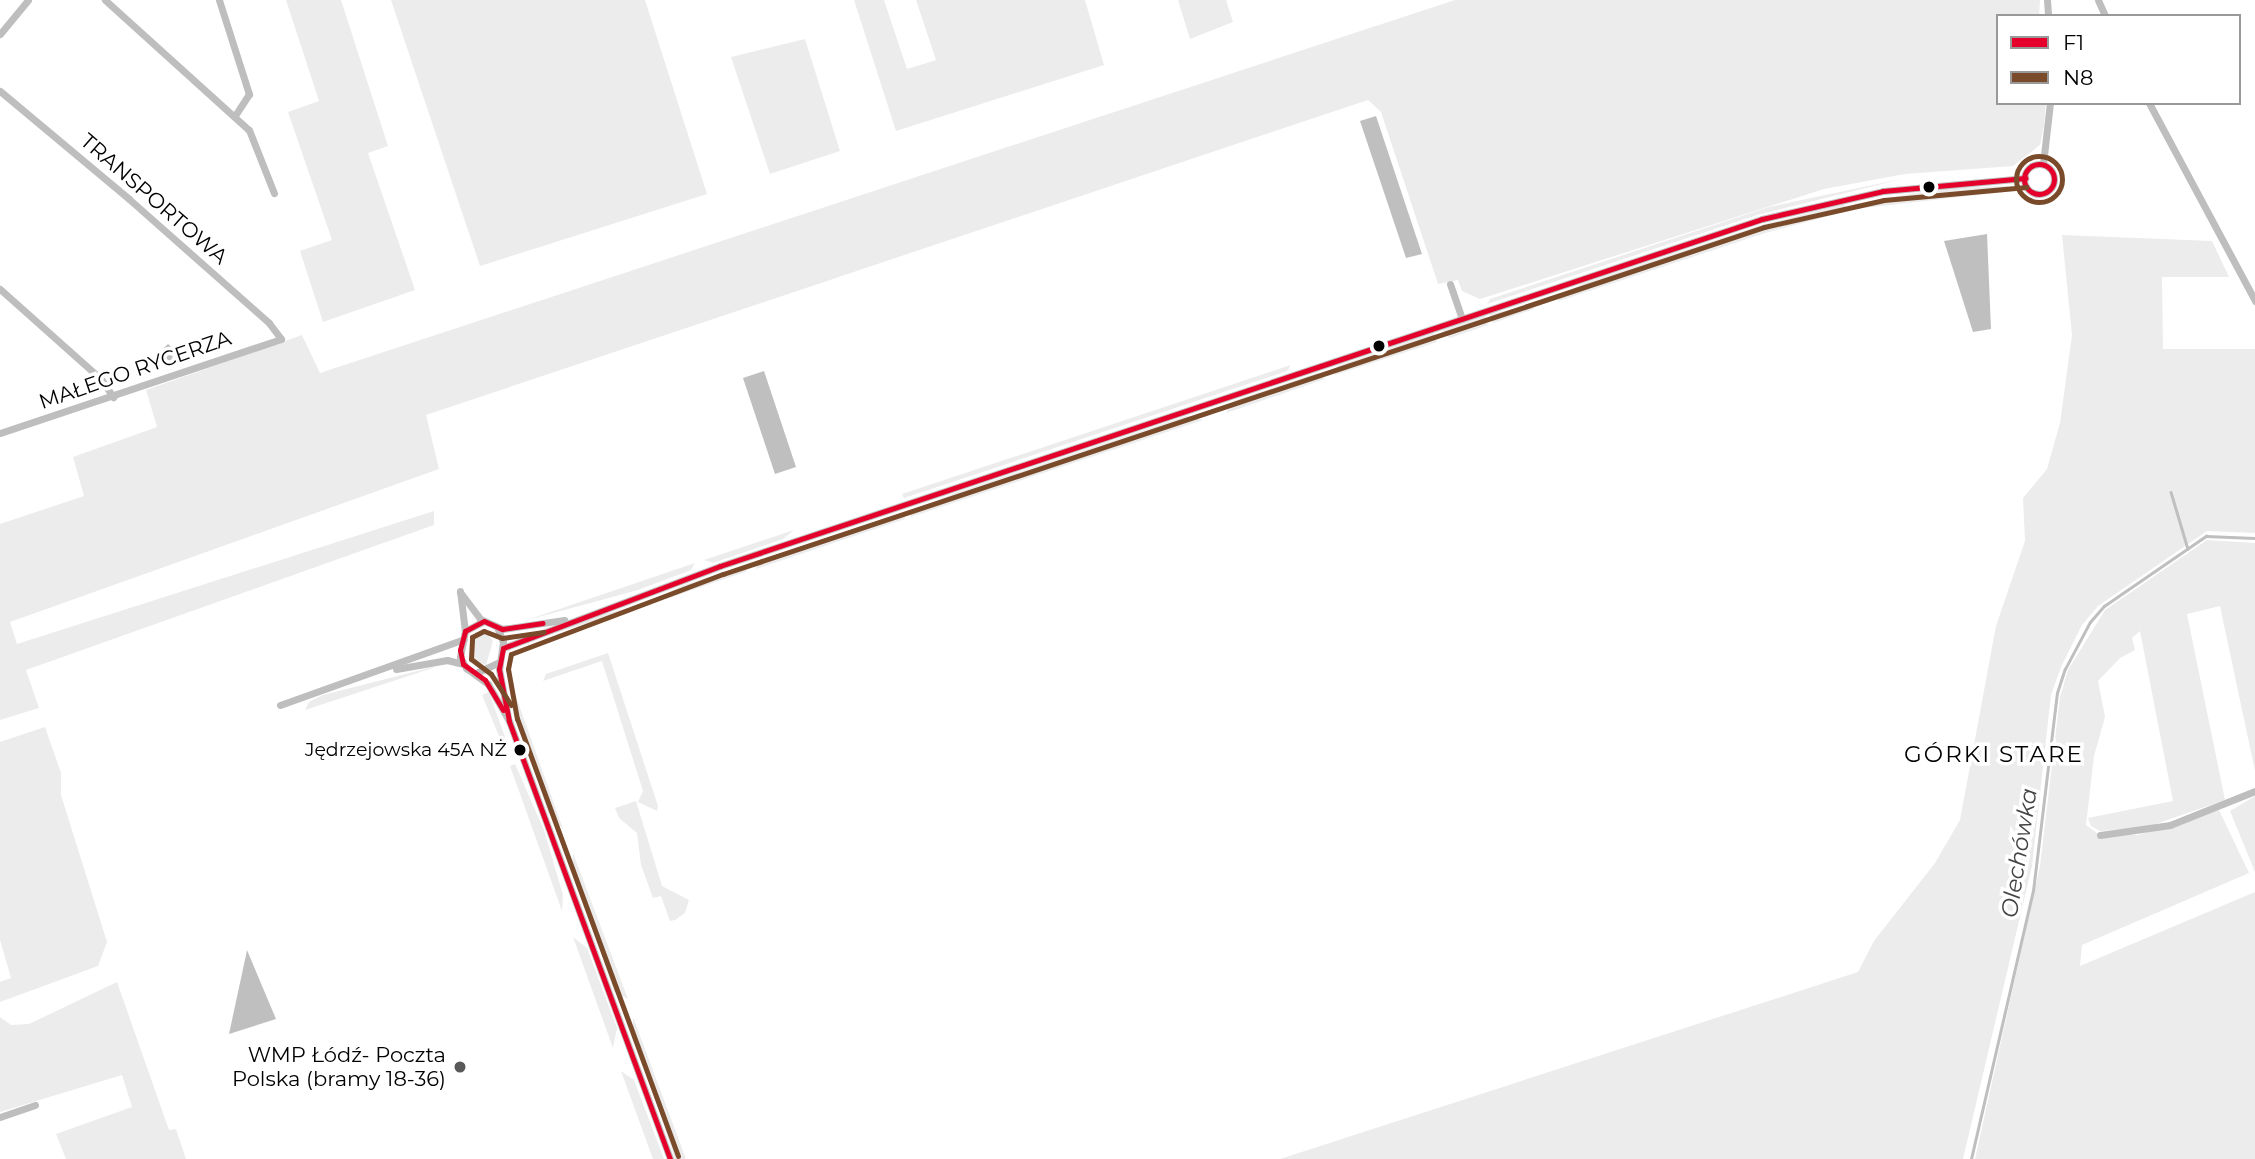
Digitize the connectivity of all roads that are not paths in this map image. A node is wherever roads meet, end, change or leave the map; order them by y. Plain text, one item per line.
1 (28, 0) edge
2 (105, 0) edge
3 (219, 0) edge
4 (0, 34) edge
5 (0, 91) edge
6 (2050, 105) edge
7 (2150, 105) edge
8 (234, 117) junction
9 (2043, 164) junction
10 (2025, 178) junction
11 (274, 193) dead end
12 (1450, 284) dead end
13 (0, 289) edge
14 (2255, 300) edge
15 (1462, 319) junction
16 (281, 339) joint
17 (113, 397) junction
18 (0, 433) edge
19 (583, 616) junction
20 (484, 621) junction
21 (496, 627) junction
22 (464, 635) junction
23 (503, 648) junction
24 (499, 662) junction
25 (463, 664) junction
26 (375, 674) junction
27 (476, 674) junction
28 (281, 705) dead end
29 (509, 721) junction
30 (2255, 791) edge
31 (2100, 835) dead end
32 (35, 1105) dead end
33 (0, 1116) edge
34 (670, 1159) edge

1 - 4 street
2 - 8 street
3 - 8 street
5 - 16 street, TRANSPORTOWA
6 - 9 street
7 - 14 street
8 - 11 street
9 - 10 street
9 - 10 street
10 - 15 street
12 - 15 street
13 - 17 street
15 - 19 street
16 - 17 street, MAŁEGO RYCERZA
17 - 18 street, MAŁEGO RYCERZA
19 - 21 street
19 - 23 street
20 - 21 street
20 - 22 street
20 - 22 street
21 - 23 street
22 - 25 street
22 - 26 street
23 - 24 street
24 - 27 street
24 - 29 street
25 - 26 street
25 - 27 street
26 - 28 street
27 - 29 street
29 - 34 street
30 - 31 street
32 - 33 street

